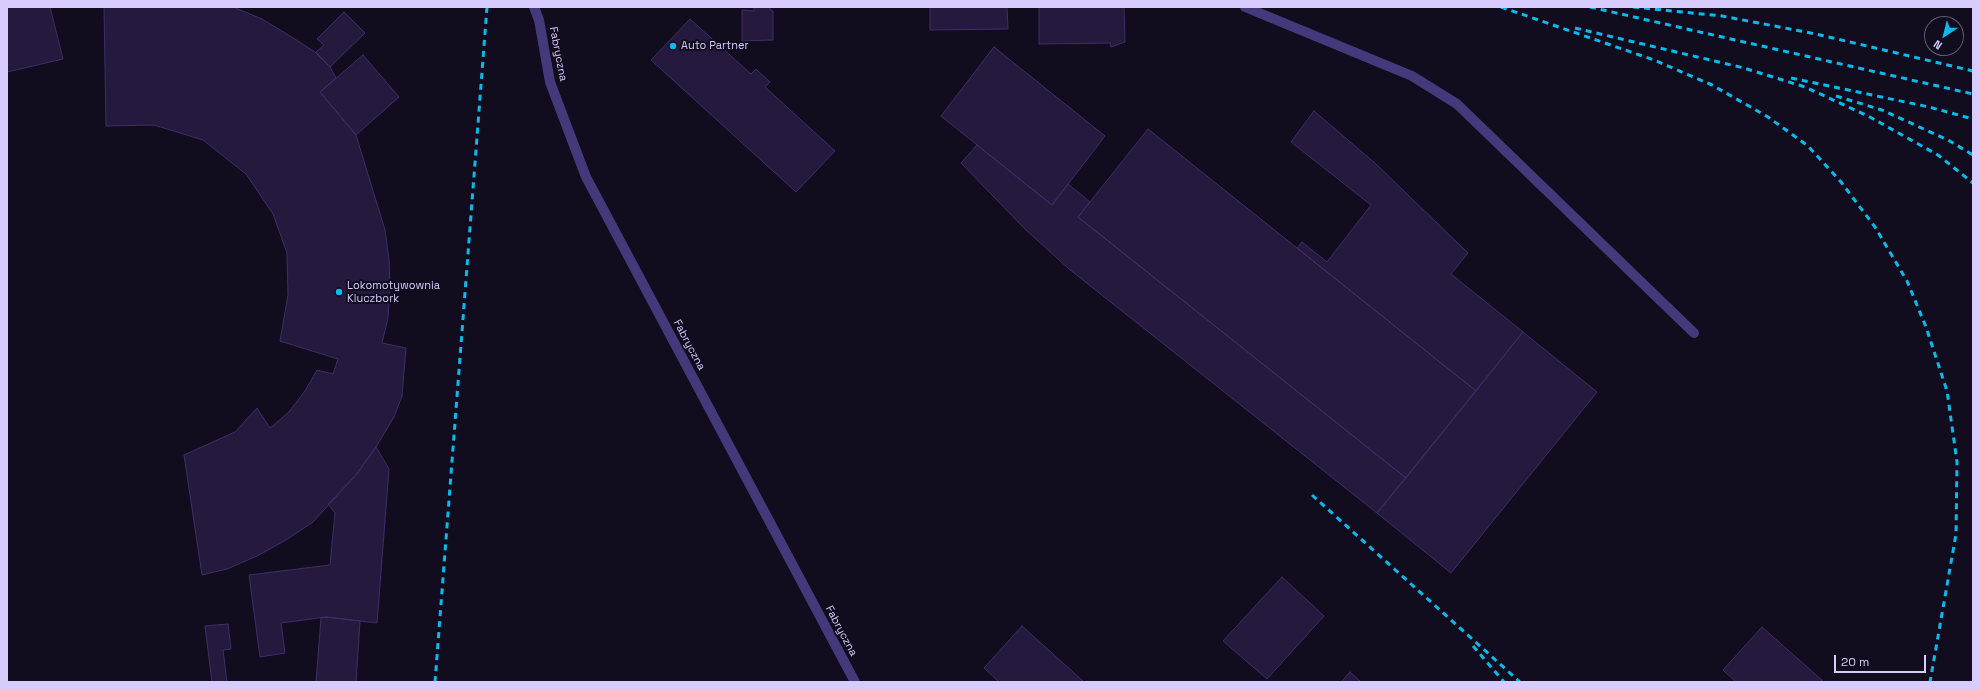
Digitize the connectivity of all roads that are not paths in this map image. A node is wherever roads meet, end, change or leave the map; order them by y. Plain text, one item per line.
1 (534, 7) edge
2 (1245, 7) edge
3 (1694, 333) dead end
4 (855, 682) edge

1 - 4 street, Fabryczna
2 - 3 street

